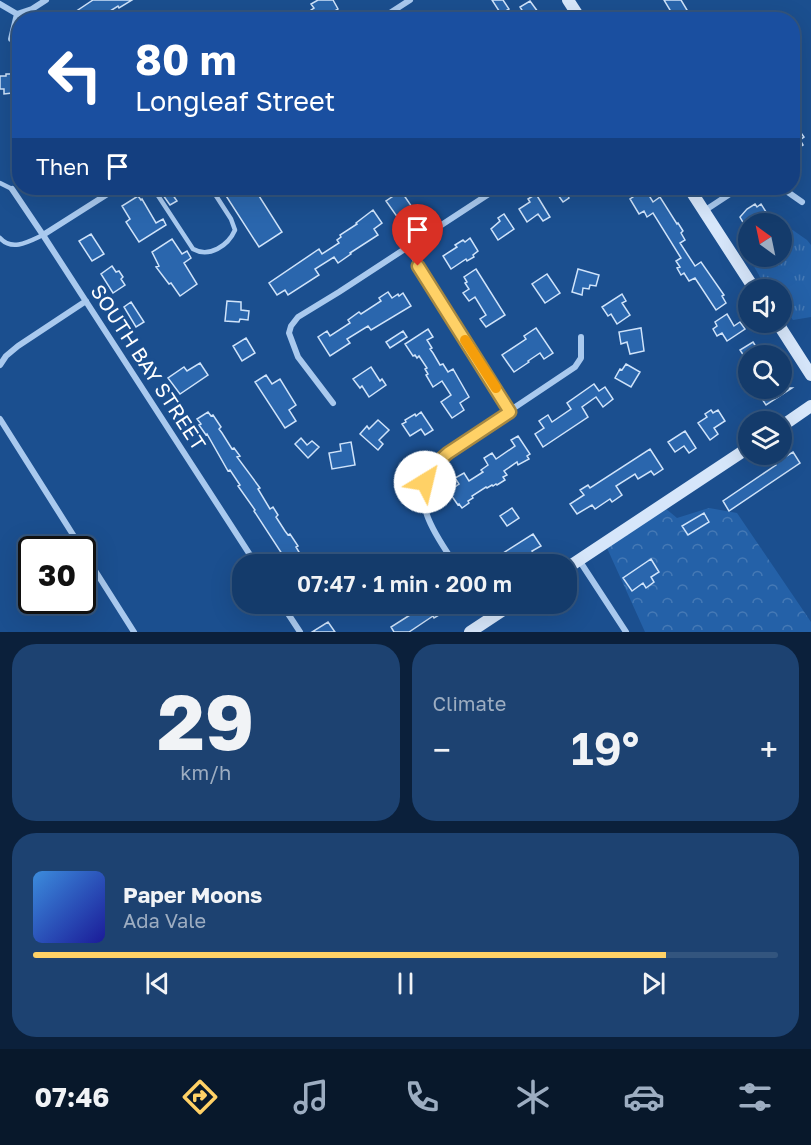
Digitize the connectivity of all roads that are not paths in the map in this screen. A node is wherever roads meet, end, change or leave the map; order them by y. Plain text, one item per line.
1 (46, 0) edge
2 (410, 0) edge
3 (0, 4) edge
4 (13, 12) edge
5 (22, 12) edge
6 (391, 12) edge
7 (12, 34) edge
8 (11, 39) dead end
9 (0, 183) edge
10 (12, 189) edge
11 (16, 195) edge
12 (106, 195) edge
13 (158, 195) edge
14 (216, 195) edge
15 (487, 195) edge
16 (694, 195) edge
17 (728, 195) edge
18 (792, 195) edge
19 (801, 202) dead end
20 (704, 211) junction
21 (43, 235) junction
22 (0, 238) edge
23 (407, 248) junction
24 (748, 279) edge
25 (86, 301) junction
26 (784, 333) edge
27 (580, 336) dead end
28 (0, 365) edge
29 (811, 375) edge
30 (333, 403) dead end
31 (811, 406) edge
32 (510, 412) junction
33 (0, 419) edge
34 (792, 419) edge
35 (738, 455) edge
36 (74, 536) edge
37 (250, 554) edge
38 (448, 554) edge
39 (579, 560) joint
40 (96, 571) edge
41 (288, 614) edge
42 (487, 614) edge
43 (498, 614) edge
44 (490, 619) junction
45 (134, 632) edge
46 (300, 632) edge
47 (470, 632) edge
48 (626, 632) edge

1 - 5 street
2 - 6 street
3 - 4 street
7 - 8 street
9 - 10 lane
11 - 21 street, SOUTH BAY STREET
12 - 21 street
13 - 14 lane
15 - 23 street
16 - 20 street
17 - 20 street
18 - 19 street
20 - 24 street
21 - 22 lane
21 - 25 street, SOUTH BAY STREET
23 - 30 street
23 - 32 lane
25 - 28 street
25 - 37 street, SOUTH BAY STREET
26 - 29 street
27 - 32 street
31 - 34 street
32 - 38 street
33 - 36 street
35 - 39 street
39 - 48 street
40 - 45 street
41 - 46 street
42 - 44 street
43 - 44 street
44 - 47 street

